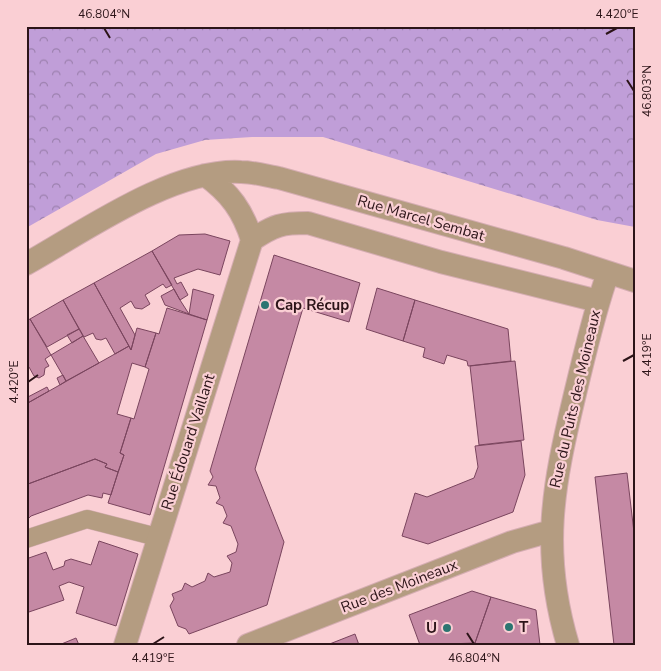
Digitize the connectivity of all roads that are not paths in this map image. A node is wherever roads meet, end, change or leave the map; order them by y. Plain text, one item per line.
1 (205, 175) junction
2 (252, 240) junction
3 (26, 264) edge
4 (608, 272) junction
5 (635, 281) edge
6 (598, 301) junction
7 (551, 531) junction
8 (157, 537) junction
9 (26, 539) edge
10 (125, 645) edge
11 (248, 645) edge
12 (568, 645) edge

1 - 2 street
1 - 3 street, Rue Marcel Sembat
1 - 4 street, Rue Marcel Sembat
2 - 6 street
2 - 8 street, Rue Édouard Vaillant
4 - 5 street, Rue Marcel Sembat
4 - 6 street, Rue du Puits des Moineaux
6 - 7 street, Rue du Puits des Moineaux
7 - 11 street, Rue des Moineaux
7 - 12 street, Rue du Puits des Moineaux
8 - 9 street
8 - 10 street, Rue Édouard Vaillant

